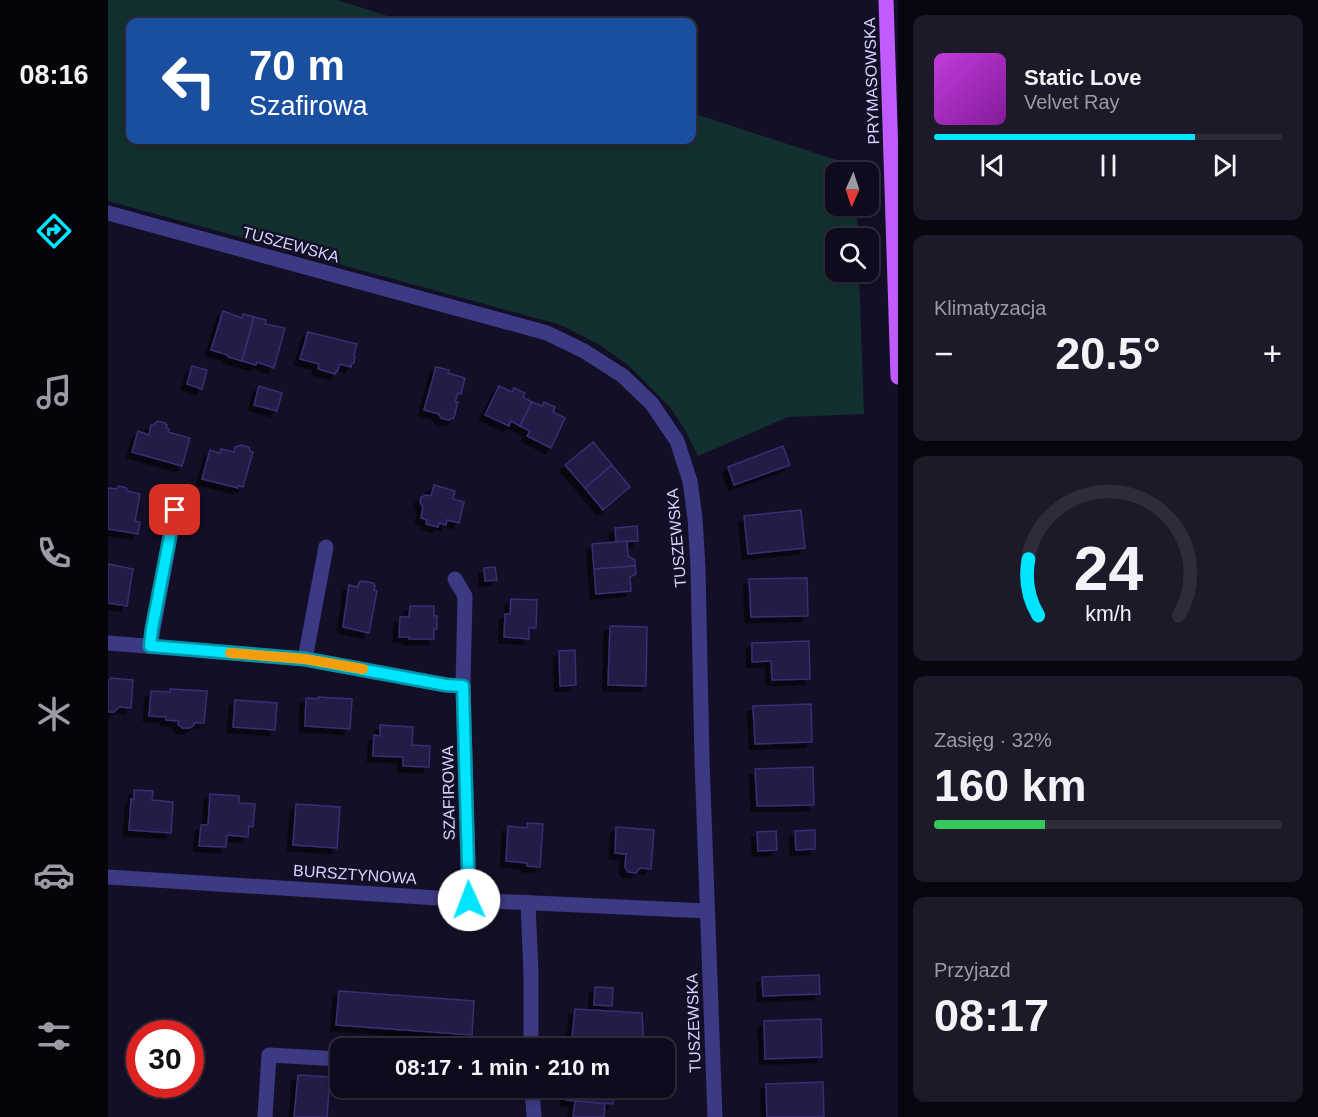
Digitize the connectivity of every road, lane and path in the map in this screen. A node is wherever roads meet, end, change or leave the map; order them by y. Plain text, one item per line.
1 (886, 0) edge
2 (108, 213) edge
3 (898, 377) edge
4 (175, 510) dead end
5 (326, 548) dead end
6 (455, 579) dead end
7 (108, 643) edge
8 (150, 646) junction
9 (305, 659) junction
10 (463, 686) junction
11 (108, 877) edge
12 (469, 900) junction
13 (528, 903) junction
14 (707, 911) junction
15 (531, 1038) edge
16 (330, 1058) edge
17 (533, 1098) edge
18 (265, 1117) edge
19 (534, 1117) edge
20 (715, 1117) edge

1 - 3 main road, PRYMASOWSKA
2 - 14 street, TUSZEWSKA
4 - 8 street
5 - 9 street
6 - 10 street, SZAFIROWA
7 - 8 street
8 - 9 street
9 - 10 street
10 - 12 street, SZAFIROWA
11 - 12 street, BURSZTYNOWA
12 - 13 street, BURSZTYNOWA
13 - 14 street, BURSZTYNOWA
13 - 15 street
14 - 20 street, TUSZEWSKA
16 - 18 street
17 - 19 street

